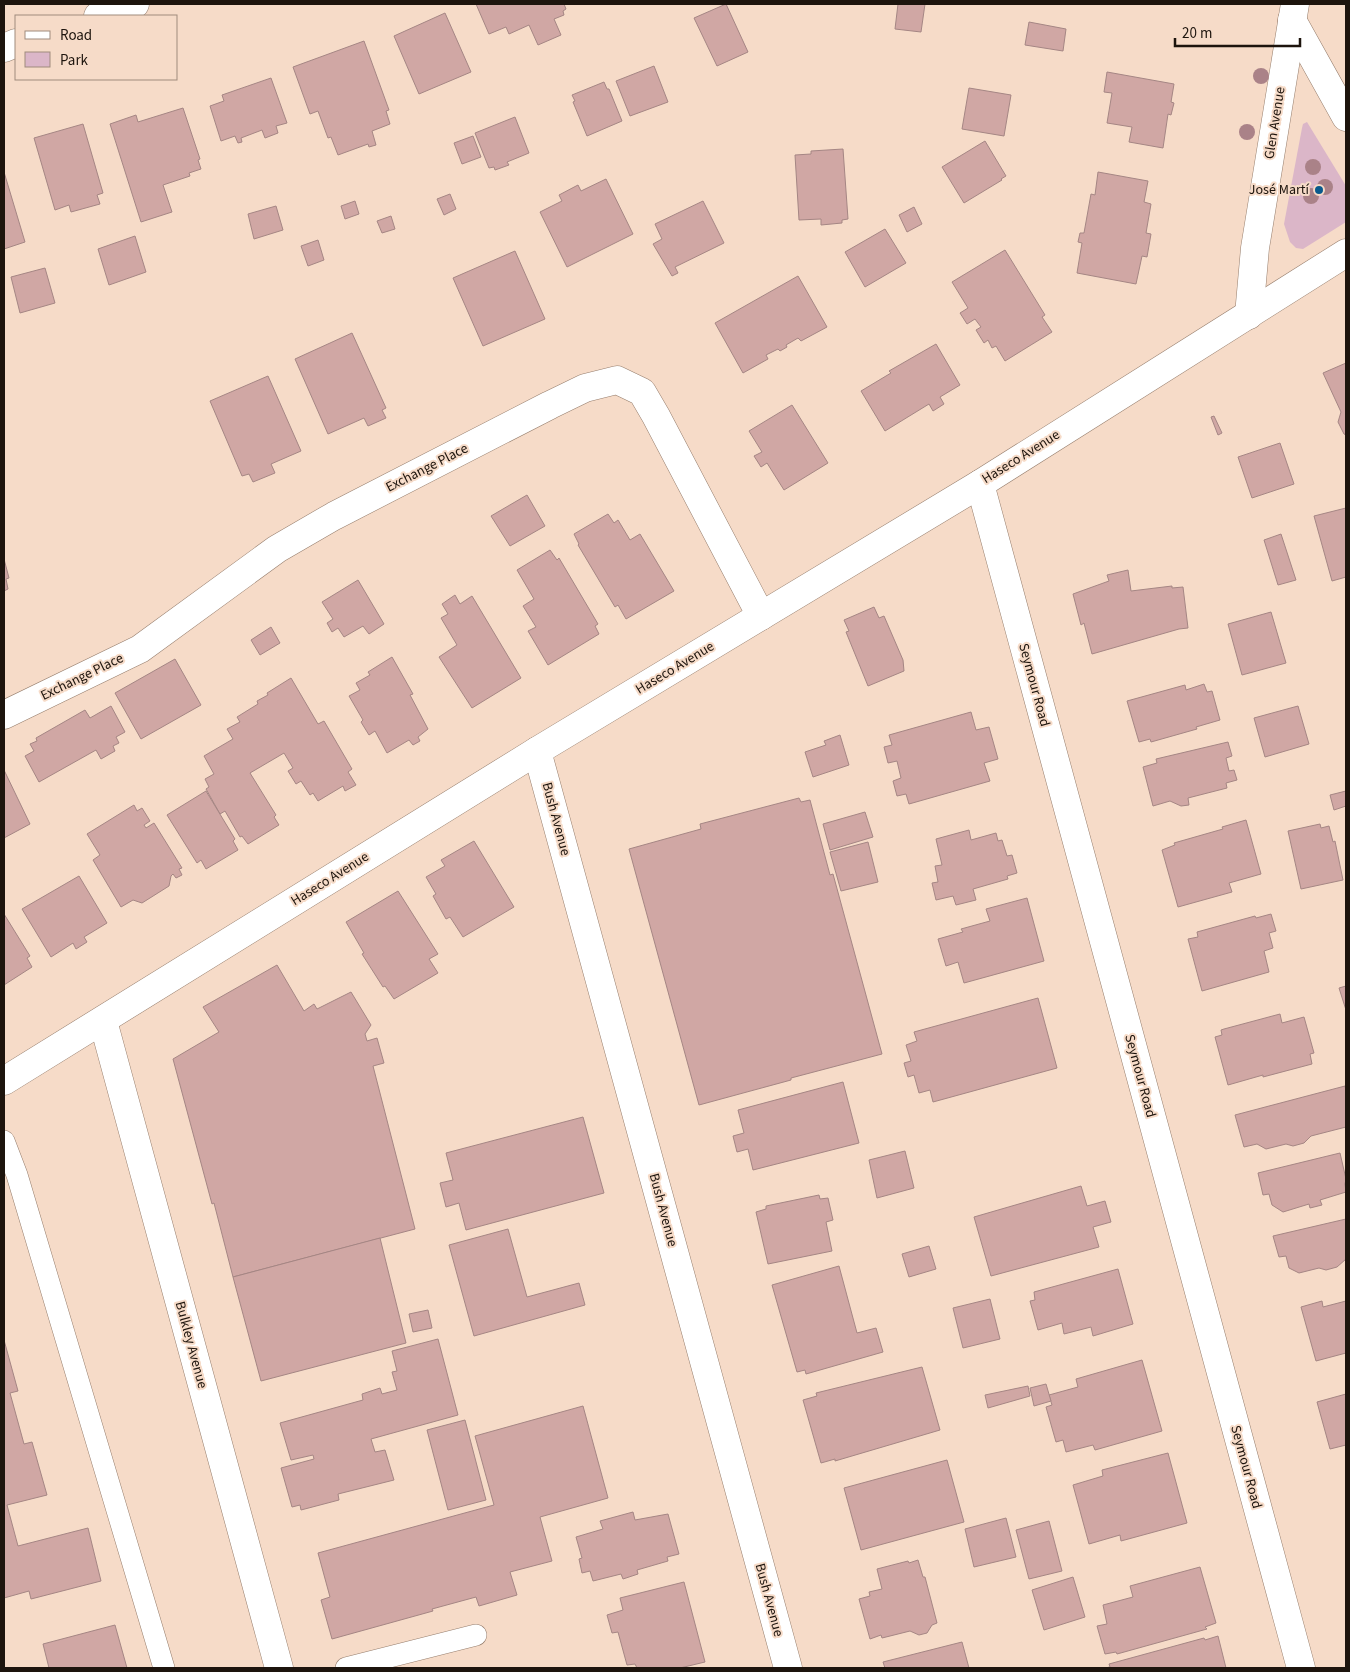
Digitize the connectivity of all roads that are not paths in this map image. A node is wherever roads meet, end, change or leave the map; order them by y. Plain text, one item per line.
1 (135, 4) edge
2 (1294, 12) edge
3 (101, 15) edge
4 (1346, 117) edge
5 (1346, 254) edge
6 (1249, 315) junction
7 (980, 484) junction
8 (761, 616) junction
9 (4, 715) edge
10 (537, 751) junction
11 (102, 1021) junction
12 (4, 1080) edge
13 (4, 1141) edge
14 (476, 1635) dead end
15 (164, 1668) edge
16 (278, 1668) edge
17 (346, 1668) edge
18 (788, 1668) edge
19 (1301, 1668) edge

1 - 3 street
2 - 4 street, Glen Avenue
2 - 6 street, Glen Avenue
5 - 6 street, Haseco Avenue
6 - 7 street, Haseco Avenue
7 - 8 street, Haseco Avenue
7 - 19 street, Seymour Road
8 - 9 street, Exchange Place
8 - 10 street, Haseco Avenue
10 - 11 street, Haseco Avenue
10 - 18 street, Bush Avenue
11 - 12 street, Haseco Avenue
11 - 16 street, Bulkley Avenue
13 - 15 lane
14 - 17 lane

